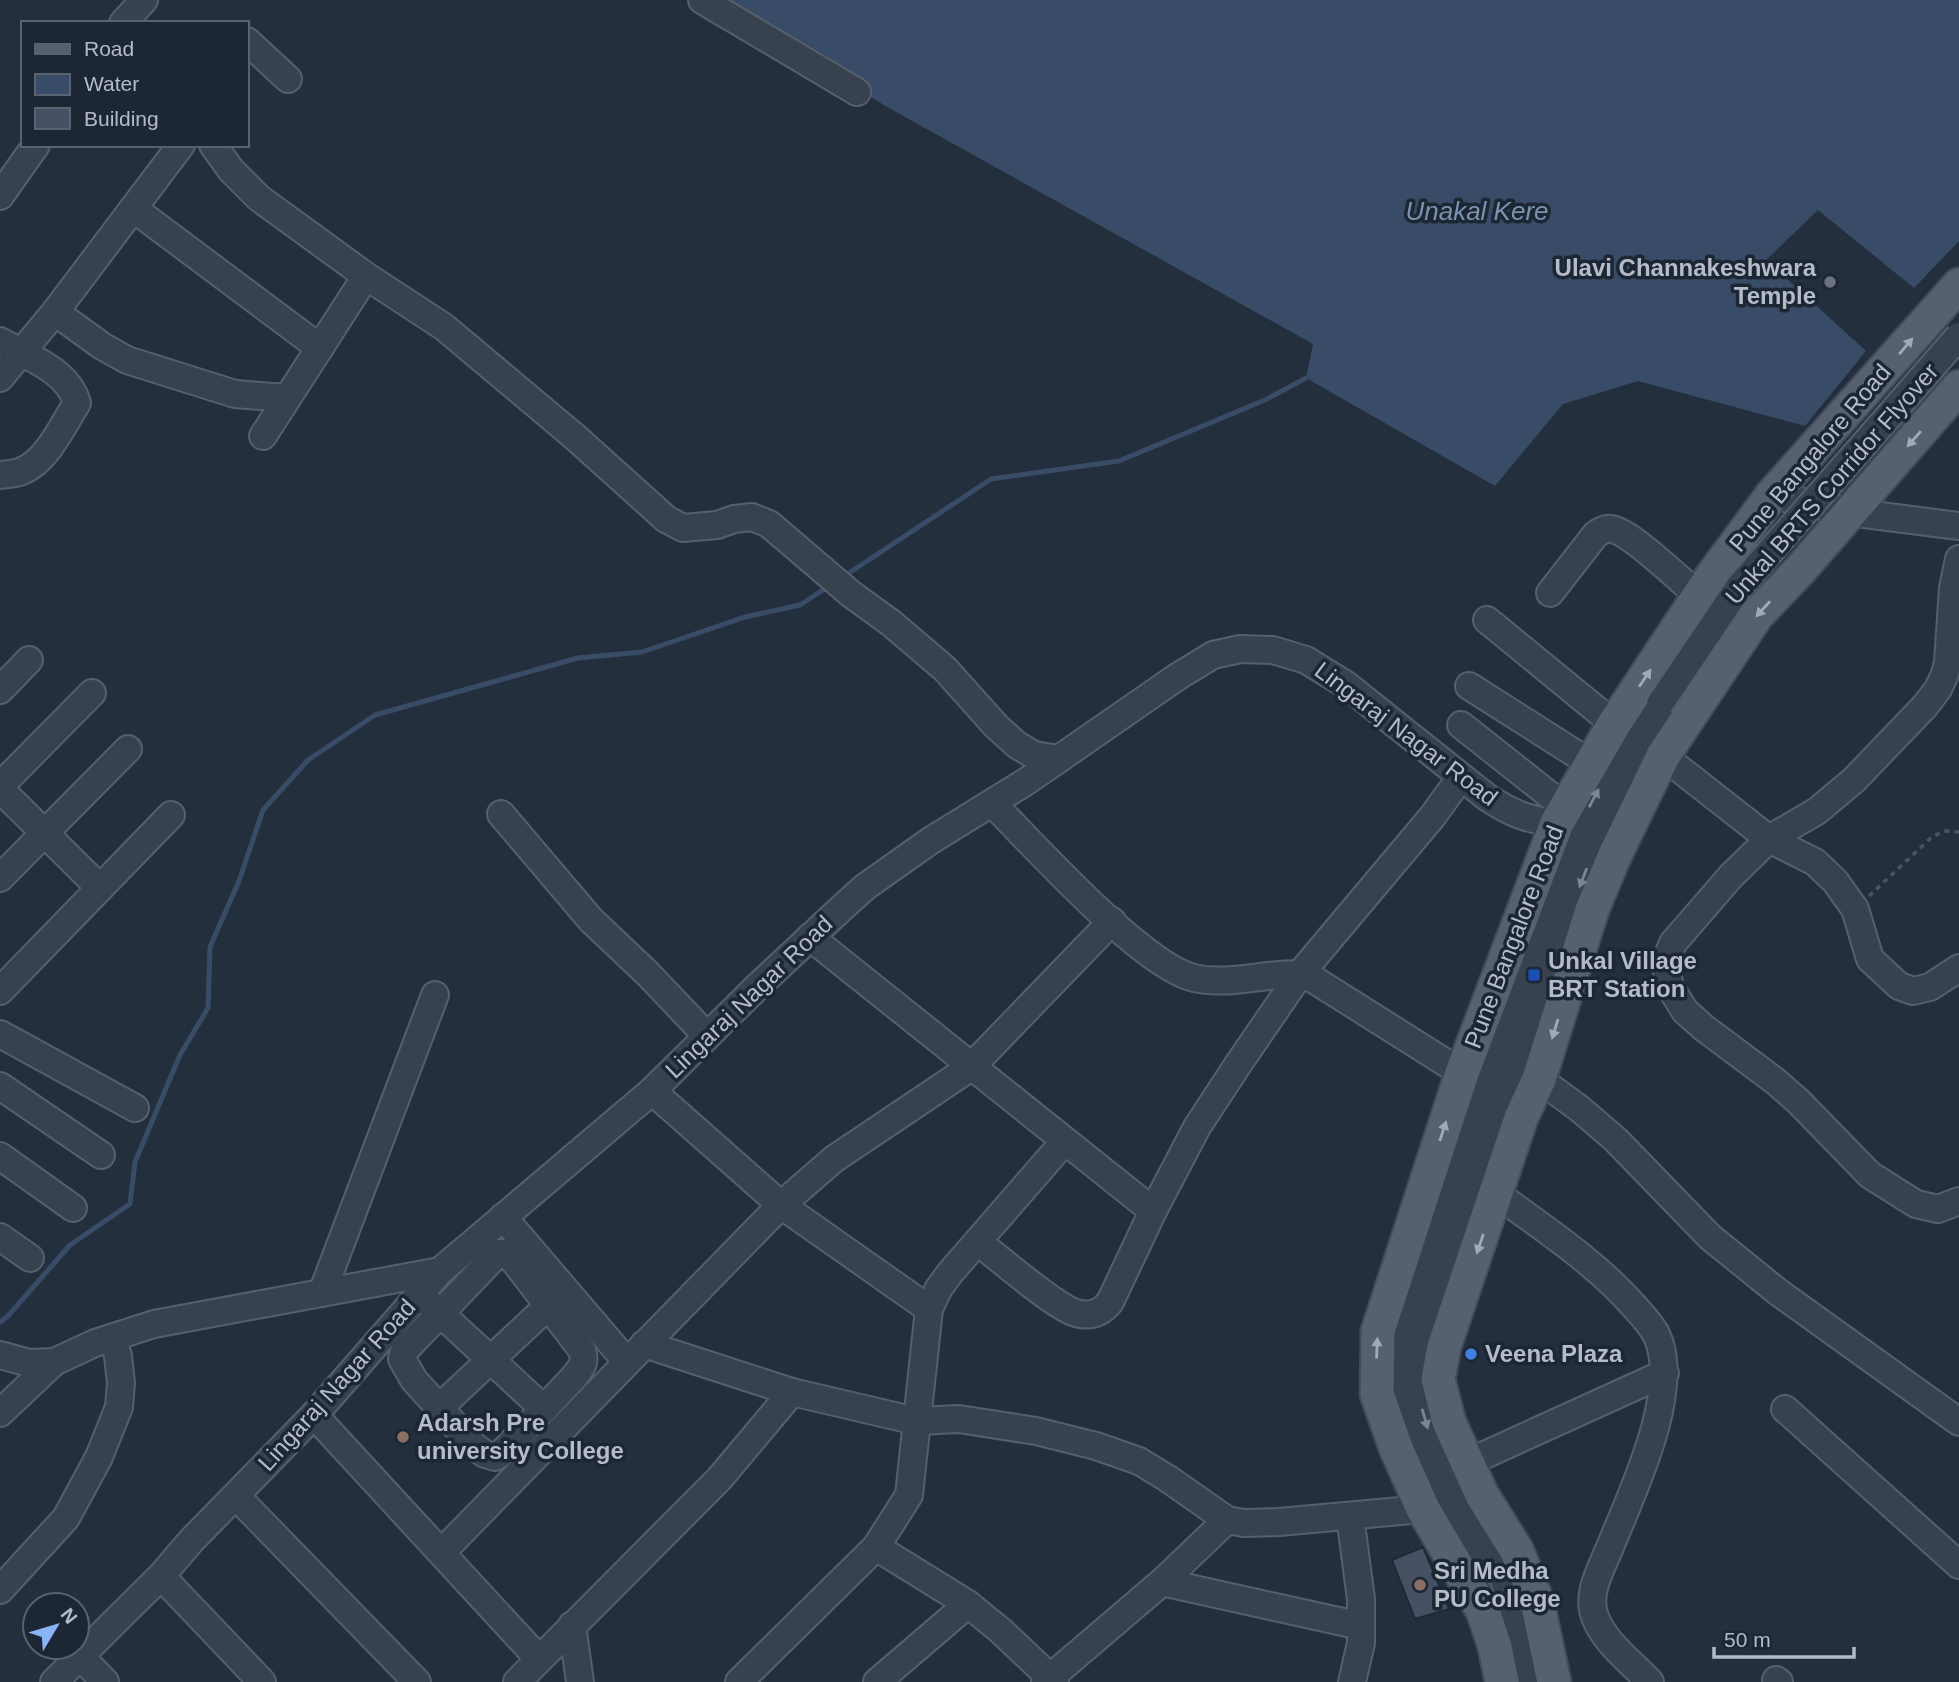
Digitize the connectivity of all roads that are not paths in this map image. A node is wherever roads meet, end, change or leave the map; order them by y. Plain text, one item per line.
1 (702, 0) edge
2 (248, 42) edge
3 (288, 79) dead end
4 (857, 92) dead end
5 (35, 147) edge
6 (180, 147) edge
7 (214, 147) edge
8 (0, 196) edge
9 (134, 209) junction
10 (366, 276) junction
11 (1959, 285) edge
12 (54, 312) junction
13 (1959, 336) edge
14 (10, 347) edge
15 (320, 348) junction
16 (0, 378) edge
17 (1959, 388) edge
18 (287, 398) junction
19 (263, 436) dead end
20 (0, 475) edge
21 (1772, 495) junction
22 (1849, 512) junction
23 (1959, 527) edge
24 (1959, 559) edge
25 (1550, 593) dead end
26 (1699, 596) junction
27 (1487, 620) dead end
28 (29, 660) dead end
29 (1953, 664) edge
30 (1469, 686) dead end
31 (0, 690) edge
32 (92, 693) dead end
33 (1614, 724) junction
34 (1461, 725) dead end
35 (128, 749) dead end
36 (1663, 756) junction
37 (1059, 759) junction
38 (1590, 763) junction
39 (1461, 777) junction
40 (0, 788) edge
41 (992, 803) junction
42 (501, 814) dead end
43 (171, 815) dead end
44 (1562, 816) junction
45 (44, 833) junction
46 (1769, 839) junction
47 (0, 878) edge
48 (99, 887) junction
49 (1112, 921) junction
50 (810, 937) junction
51 (1959, 968) edge
52 (1300, 974) junction
53 (0, 991) edge
54 (435, 995) dead end
55 (0, 1034) edge
56 (707, 1036) junction
57 (971, 1067) junction
58 (1462, 1073) junction
59 (1539, 1079) junction
60 (0, 1086) edge
61 (652, 1091) junction
62 (135, 1108) dead end
63 (1064, 1142) junction
64 (101, 1155) dead end
65 (0, 1156) edge
66 (1497, 1194) junction
67 (1959, 1201) edge
68 (781, 1205) junction
69 (73, 1209) dead end
70 (1153, 1211) junction
71 (503, 1217) junction
72 (0, 1237) edge
73 (978, 1242) junction
74 (30, 1258) dead end
75 (440, 1271) junction
76 (322, 1293) junction
77 (418, 1295) junction
78 (548, 1306) junction
79 (929, 1309) junction
80 (440, 1312) junction
81 (113, 1338) junction
82 (635, 1353) junction
83 (1, 1355) edge
84 (492, 1359) junction
85 (54, 1362) junction
86 (1665, 1373) junction
87 (792, 1392) junction
88 (439, 1408) junction
89 (544, 1409) junction
90 (1785, 1409) dead end
91 (0, 1413) edge
92 (314, 1415) junction
93 (916, 1421) junction
94 (1959, 1422) edge
95 (1467, 1463) junction
96 (236, 1496) junction
97 (1423, 1509) junction
98 (1350, 1516) junction
99 (1227, 1520) junction
100 (876, 1548) junction
101 (442, 1552) junction
102 (1959, 1565) edge
103 (161, 1576) junction
104 (1162, 1582) junction
105 (0, 1590) edge
106 (968, 1604) junction
107 (572, 1625) junction
108 (1361, 1626) junction
109 (91, 1647) edge
110 (539, 1659) junction
111 (77, 1661) edge
112 (85, 1661) edge
113 (1050, 1681) edge
114 (54, 1682) edge
115 (105, 1682) edge
116 (262, 1682) edge
117 (417, 1682) edge
118 (517, 1682) edge
119 (580, 1682) edge
120 (739, 1682) edge
121 (877, 1682) edge
122 (1352, 1682) edge
123 (1502, 1682) edge
124 (1534, 1682) edge
125 (1555, 1682) edge
126 (1650, 1682) edge

1 - 4 street
2 - 3 street
5 - 8 street
6 - 9 street
7 - 10 street
9 - 12 street
9 - 15 street
10 - 15 street
10 - 37 street
21 -> 11 main road, Pune Bangalore Road
12 - 14 street
12 - 18 street
13 - 124 street, Unkal BRTS Corridor Flyover, bridge
14 - 16 street
14 - 20 street
15 - 18 street
17 -> 22 main road
18 - 19 street
21 - 22 street
21 - 26 main road, Pune Bangalore Road
22 - 23 street
22 -> 36 main road
24 - 29 street
25 - 26 street
33 -> 26 main road, Pune Bangalore Road
27 - 33 street
28 - 31 street
29 - 46 street
30 - 38 street
32 - 40 street
33 - 38 main road, Pune Bangalore Road
34 - 44 street
35 - 45 street
36 - 46 street
36 -> 59 main road
37 - 39 street, Lingaraj Nagar Road
37 - 41 street, Lingaraj Nagar Road
44 -> 38 main road, Pune Bangalore Road
39 - 44 street, Lingaraj Nagar Road
39 - 52 street
40 - 45 street
41 - 49 street
41 - 50 street, Lingaraj Nagar Road
42 - 56 street
43 - 48 street
44 - 58 main road, Pune Bangalore Road
45 - 47 street
45 - 48 street
46 - 51 street
46 - 67 street
48 - 53 street
49 - 52 street
49 - 57 street
50 - 56 street, Lingaraj Nagar Road
50 - 57 street
52 - 58 street
52 - 70 street
54 - 76 street
55 - 62 street
56 - 61 street, Lingaraj Nagar Road
57 - 63 street
57 - 68 street
97 -> 58 main road, Pune Bangalore Road
59 - 66 main road
59 - 94 street
60 - 64 street
61 - 68 street
61 - 71 street, Lingaraj Nagar Road
63 - 70 street
63 - 73 street
65 - 69 street
66 - 86 street
66 -> 95 main road
68 - 79 street
68 - 82 street
70 - 73 street
71 - 75 street, Lingaraj Nagar Road
71 - 82 street
72 - 74 street
73 - 79 street
75 - 76 street
75 - 77 street, Lingaraj Nagar Road
76 - 81 street
77 - 80 street
77 - 92 street, Lingaraj Nagar Road
78 - 80 street
78 - 84 street
78 - 89 street
79 - 93 street
80 - 84 street
80 - 88 street
81 - 85 street
81 - 105 street
82 - 87 street
82 - 101 street
83 - 85 street
84 - 88 street
84 - 89 street
85 - 91 street
86 - 95 street
86 - 126 street
87 - 93 street
87 - 107 street
88 - 89 street
90 - 102 street
92 - 96 street, Lingaraj Nagar Road
92 - 101 street
93 - 99 street
93 - 100 street
95 - 125 main road
96 - 103 street, Lingaraj Nagar Road
96 - 117 street
97 - 98 street
97 - 123 main road, Pune Bangalore Road
98 - 99 street
98 - 108 street
99 - 104 street
100 - 106 street
100 - 120 street
101 - 110 street
103 - 109 street, Lingaraj Nagar Road
103 - 116 street
104 - 108 street
104 - 113 street
106 - 113 street
106 - 121 street
107 - 110 street
107 - 119 street
108 - 122 street
110 - 118 street
111 - 114 street, Lingaraj Nagar Road
112 - 115 street

